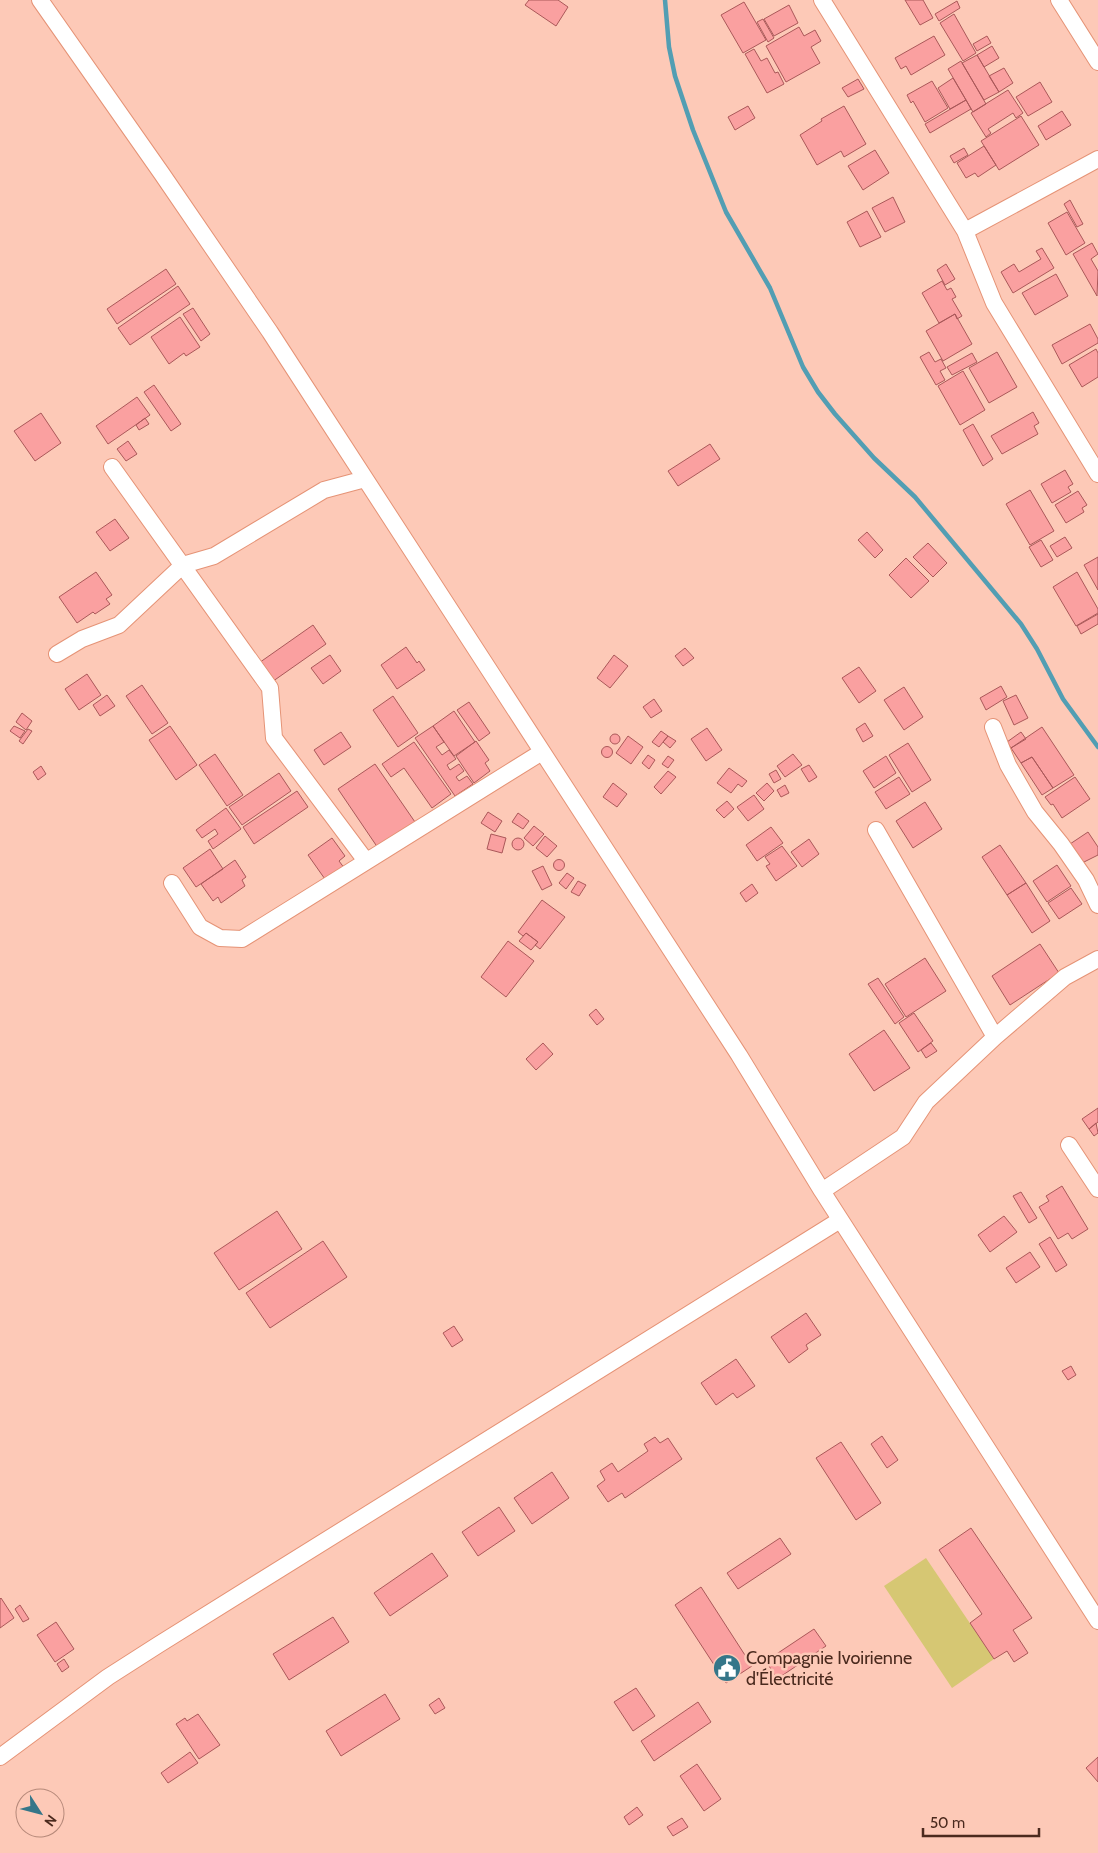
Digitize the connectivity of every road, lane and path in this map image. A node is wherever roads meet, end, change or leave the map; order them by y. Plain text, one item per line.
1 (40, 0) edge
2 (822, 0) edge
3 (1059, 0) edge
4 (1098, 62) edge
5 (1098, 160) edge
6 (965, 231) junction
7 (112, 467) dead end
8 (1098, 474) edge
9 (365, 479) junction
10 (183, 565) junction
11 (57, 654) dead end
12 (993, 727) dead end
13 (542, 752) junction
14 (876, 830) dead end
15 (366, 861) junction
16 (172, 883) dead end
17 (1098, 905) edge
18 (1098, 958) edge
19 (995, 1037) junction
20 (1069, 1145) dead end
21 (1098, 1189) edge
22 (822, 1191) junction
23 (840, 1220) junction
24 (1098, 1621) edge
25 (0, 1757) edge

1 - 9 street
2 - 6 street
3 - 4 street
5 - 6 street
6 - 8 street
7 - 10 street
9 - 10 street
9 - 13 street
10 - 11 street
10 - 15 street
12 - 17 street
13 - 15 street
13 - 22 street
14 - 19 street
15 - 16 street
18 - 19 street
19 - 22 street
20 - 21 street
22 - 23 street
23 - 24 street
23 - 25 street

